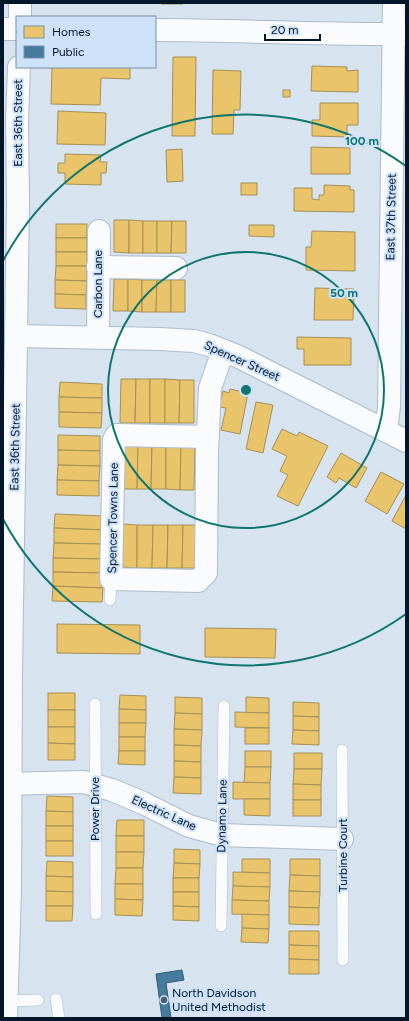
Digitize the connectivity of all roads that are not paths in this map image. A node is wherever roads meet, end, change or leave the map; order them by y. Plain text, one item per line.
1 (20, 3) edge
2 (394, 3) edge
3 (20, 16) edge
4 (3, 29) edge
5 (16, 29) edge
6 (156, 30) edge
7 (400, 34) edge
8 (18, 68) edge
9 (99, 231) dead end
10 (98, 267) junction
11 (176, 268) dead end
12 (16, 336) junction
13 (98, 338) junction
14 (223, 351) junction
15 (9, 406) edge
16 (386, 431) junction
17 (208, 436) junction
18 (406, 441) edge
19 (94, 704) dead end
20 (224, 706) dead end
21 (342, 750) dead end
22 (7, 784) edge
23 (95, 785) junction
24 (222, 835) junction
25 (342, 839) junction
26 (96, 914) dead end
27 (221, 926) dead end
28 (344, 960) dead end
29 (56, 999) dead end
30 (38, 1000) dead end
31 (6, 1009) edge
32 (59, 1018) edge

1 - 3 street
2 - 7 street, East 37th Street
4 - 5 street
6 - 7 street
7 - 16 street, East 37th Street
8 - 12 street, East 36th Street
9 - 10 street, Carbon Lane
10 - 11 street
10 - 13 street, Carbon Lane
12 - 13 street, Spencer Street
12 - 15 street, East 36th Street
13 - 14 street, Spencer Street
14 - 16 street, Spencer Street
14 - 17 street, Spencer Towns Lane
15 - 22 street, East 36th Street
16 - 18 street, Spencer Street
17 - 17 street, Spencer Towns Lane
19 - 23 lane, Power Drive
20 - 24 lane, Dynamo Lane
21 - 25 lane, Turbine Court
22 - 23 street, Electric Lane
22 - 31 street, East 36th Street
23 - 24 street, Electric Lane
23 - 26 lane, Power Drive
24 - 25 street, Electric Lane
24 - 27 lane, Dynamo Lane
25 - 28 lane, Turbine Court
29 - 32 lane
30 - 31 lane

